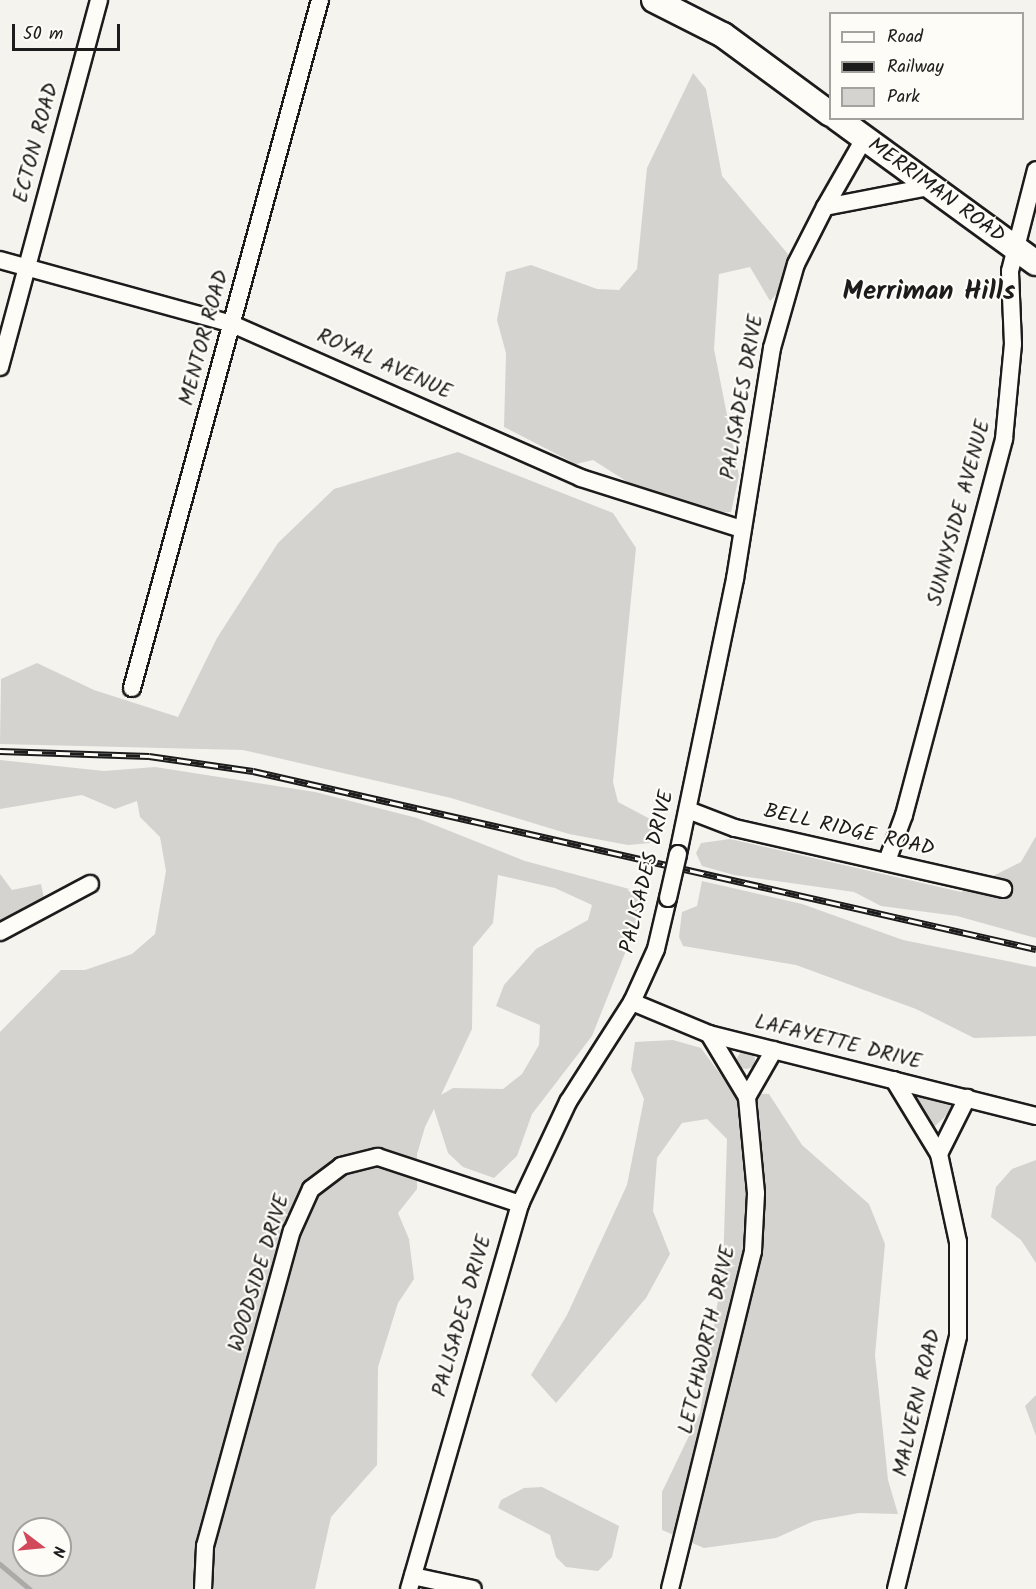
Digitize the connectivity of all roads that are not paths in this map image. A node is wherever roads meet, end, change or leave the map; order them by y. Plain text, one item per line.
1 (99, 0) edge
2 (320, 0) edge
3 (654, 0) edge
4 (829, 113) edge
5 (840, 120) edge
6 (864, 139) junction
7 (1036, 170) edge
8 (929, 187) junction
9 (825, 207) junction
10 (1015, 247) junction
11 (0, 260) edge
12 (1036, 263) edge
13 (27, 268) junction
14 (232, 324) junction
15 (0, 367) edge
16 (742, 529) junction
17 (132, 688) dead end
18 (688, 810) junction
19 (887, 861) junction
20 (90, 884) dead end
21 (1003, 889) dead end
22 (0, 932) edge
23 (632, 1002) junction
24 (709, 1034) junction
25 (774, 1050) junction
26 (894, 1080) junction
27 (747, 1097) junction
28 (967, 1098) junction
29 (1036, 1116) edge
30 (939, 1154) junction
31 (520, 1204) junction
32 (411, 1582) edge
33 (203, 1589) edge
34 (472, 1589) edge
35 (670, 1589) edge
36 (896, 1589) edge

1 - 13 street, ECTON ROAD
2 - 14 street, MENTOR ROAD
3 - 4 main road
5 - 6 main road, MERRIMAN ROAD
6 - 8 main road, MERRIMAN ROAD
6 - 9 street, PALISADES DRIVE
7 - 10 street, SUNNYSIDE AVENUE
8 - 9 street
8 - 10 main road, MERRIMAN ROAD
9 - 16 street, PALISADES DRIVE
10 - 12 main road, MERRIMAN ROAD
10 - 19 street, SUNNYSIDE AVENUE
11 - 13 street, ROYAL AVENUE
13 - 14 street, ROYAL AVENUE
13 - 15 street, ECTON ROAD
14 - 16 street, ROYAL AVENUE
14 - 17 street, MENTOR ROAD
16 - 18 street, PALISADES DRIVE
18 - 19 street, BELL RIDGE ROAD
18 - 23 street, PALISADES DRIVE, bridge
19 - 21 street, BELL RIDGE ROAD
20 - 22 street
23 - 24 street, LAFAYETTE DRIVE
23 - 31 street, PALISADES DRIVE
24 - 25 street, LAFAYETTE DRIVE
24 - 27 street, LETCHWORTH DRIVE
25 - 26 street, LAFAYETTE DRIVE
25 - 27 street
26 - 28 street, LAFAYETTE DRIVE
26 - 30 street, MALVERN ROAD
27 - 35 street, LETCHWORTH DRIVE
28 - 29 street, LAFAYETTE DRIVE
28 - 30 street
30 - 36 street, MALVERN ROAD
31 - 32 street, PALISADES DRIVE
31 - 33 street, WOODSIDE DRIVE
32 - 34 street

